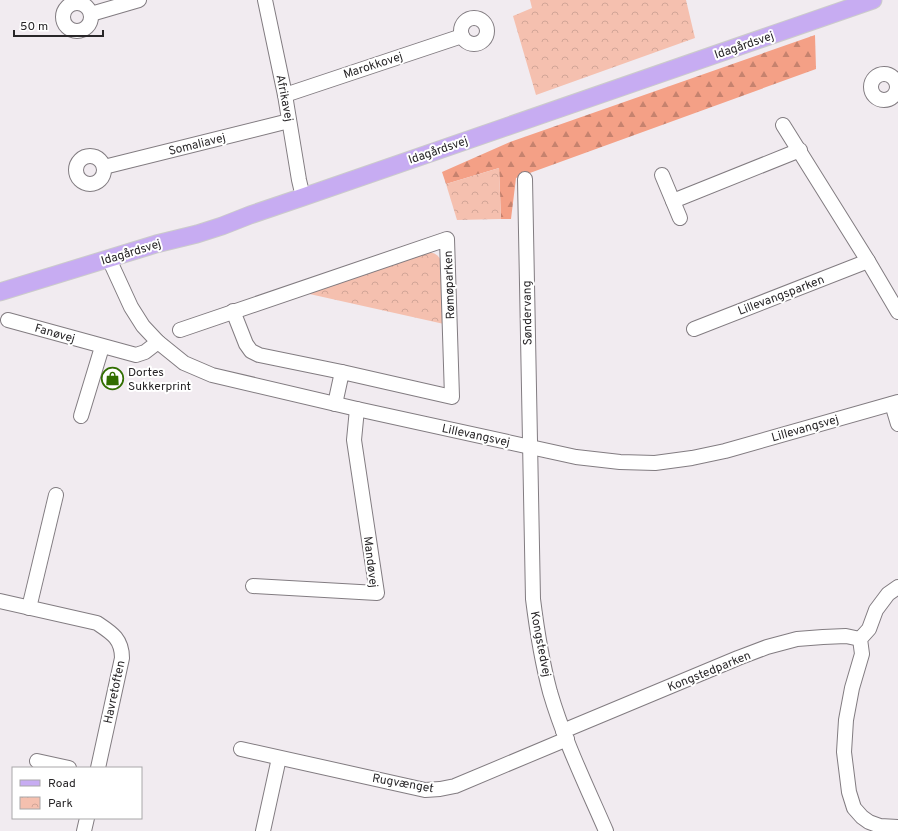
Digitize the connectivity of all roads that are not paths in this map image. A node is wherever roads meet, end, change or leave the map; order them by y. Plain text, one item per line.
1 (140, 0) edge
2 (265, 0) edge
3 (873, 0) edge
4 (91, 14) dead end
5 (462, 36) dead end
6 (285, 94) junction
7 (289, 121) junction
8 (783, 124) dead end
9 (800, 150) junction
10 (104, 167) dead end
11 (662, 175) dead end
12 (525, 180) dead end
13 (303, 197) junction
14 (673, 201) junction
15 (680, 218) dead end
16 (109, 259) junction
17 (868, 261) junction
18 (0, 292) edge
19 (232, 311) junction
20 (898, 312) edge
21 (8, 320) dead end
22 (694, 329) dead end
23 (180, 330) dead end
24 (158, 342) junction
25 (102, 347) junction
26 (342, 372) junction
27 (895, 403) edge
28 (335, 404) junction
29 (357, 409) junction
30 (81, 416) dead end
31 (898, 424) edge
32 (529, 447) junction
33 (56, 495) dead end
34 (253, 586) dead end
35 (898, 587) edge
36 (0, 601) edge
37 (29, 608) junction
38 (860, 639) junction
39 (565, 735) junction
40 (241, 749) dead end
41 (280, 758) junction
42 (37, 761) dead end
43 (64, 767) edge
44 (98, 767) edge
45 (86, 819) edge
46 (898, 827) edge
47 (84, 831) edge
48 (263, 831) edge
49 (606, 831) edge

1 - 4 street
2 - 6 street, Afrikavej
3 - 13 main road, Idagårdsvej
5 - 6 street, Marokkovej
6 - 7 street, Afrikavej
7 - 10 street, Somaliavej
7 - 13 street, Afrikavej
8 - 9 street
9 - 14 street
9 - 17 street
11 - 14 street
12 - 32 street, Søndervang
13 - 16 main road, Idagårdsvej
14 - 15 street
16 - 18 main road, Idagårdsvej
16 - 24 street, Lillevangsvej
17 - 20 street
17 - 22 street, Lillevangsparken
19 - 23 street, Rømøparken
19 - 26 street, Rømøparken
19 - 26 street, Rømøparken
21 - 25 street, Fanøvej
24 - 25 street, Fanøvej
24 - 28 street, Lillevangsvej
25 - 30 street
26 - 28 street
27 - 31 street
27 - 32 street, Lillevangsvej
28 - 29 street, Lillevangsvej
29 - 32 street, Lillevangsvej
29 - 34 street, Mandøvej
32 - 39 street, Kongstedvej
33 - 37 street
35 - 38 street
36 - 37 street, Havretoften
37 - 44 street, Havretoften
38 - 39 street, Kongstedparken
38 - 46 street
39 - 41 street, Rugvænget
39 - 49 street, Kongstedvej
40 - 41 street, Rugvænget
41 - 48 street
42 - 43 street
45 - 47 street

